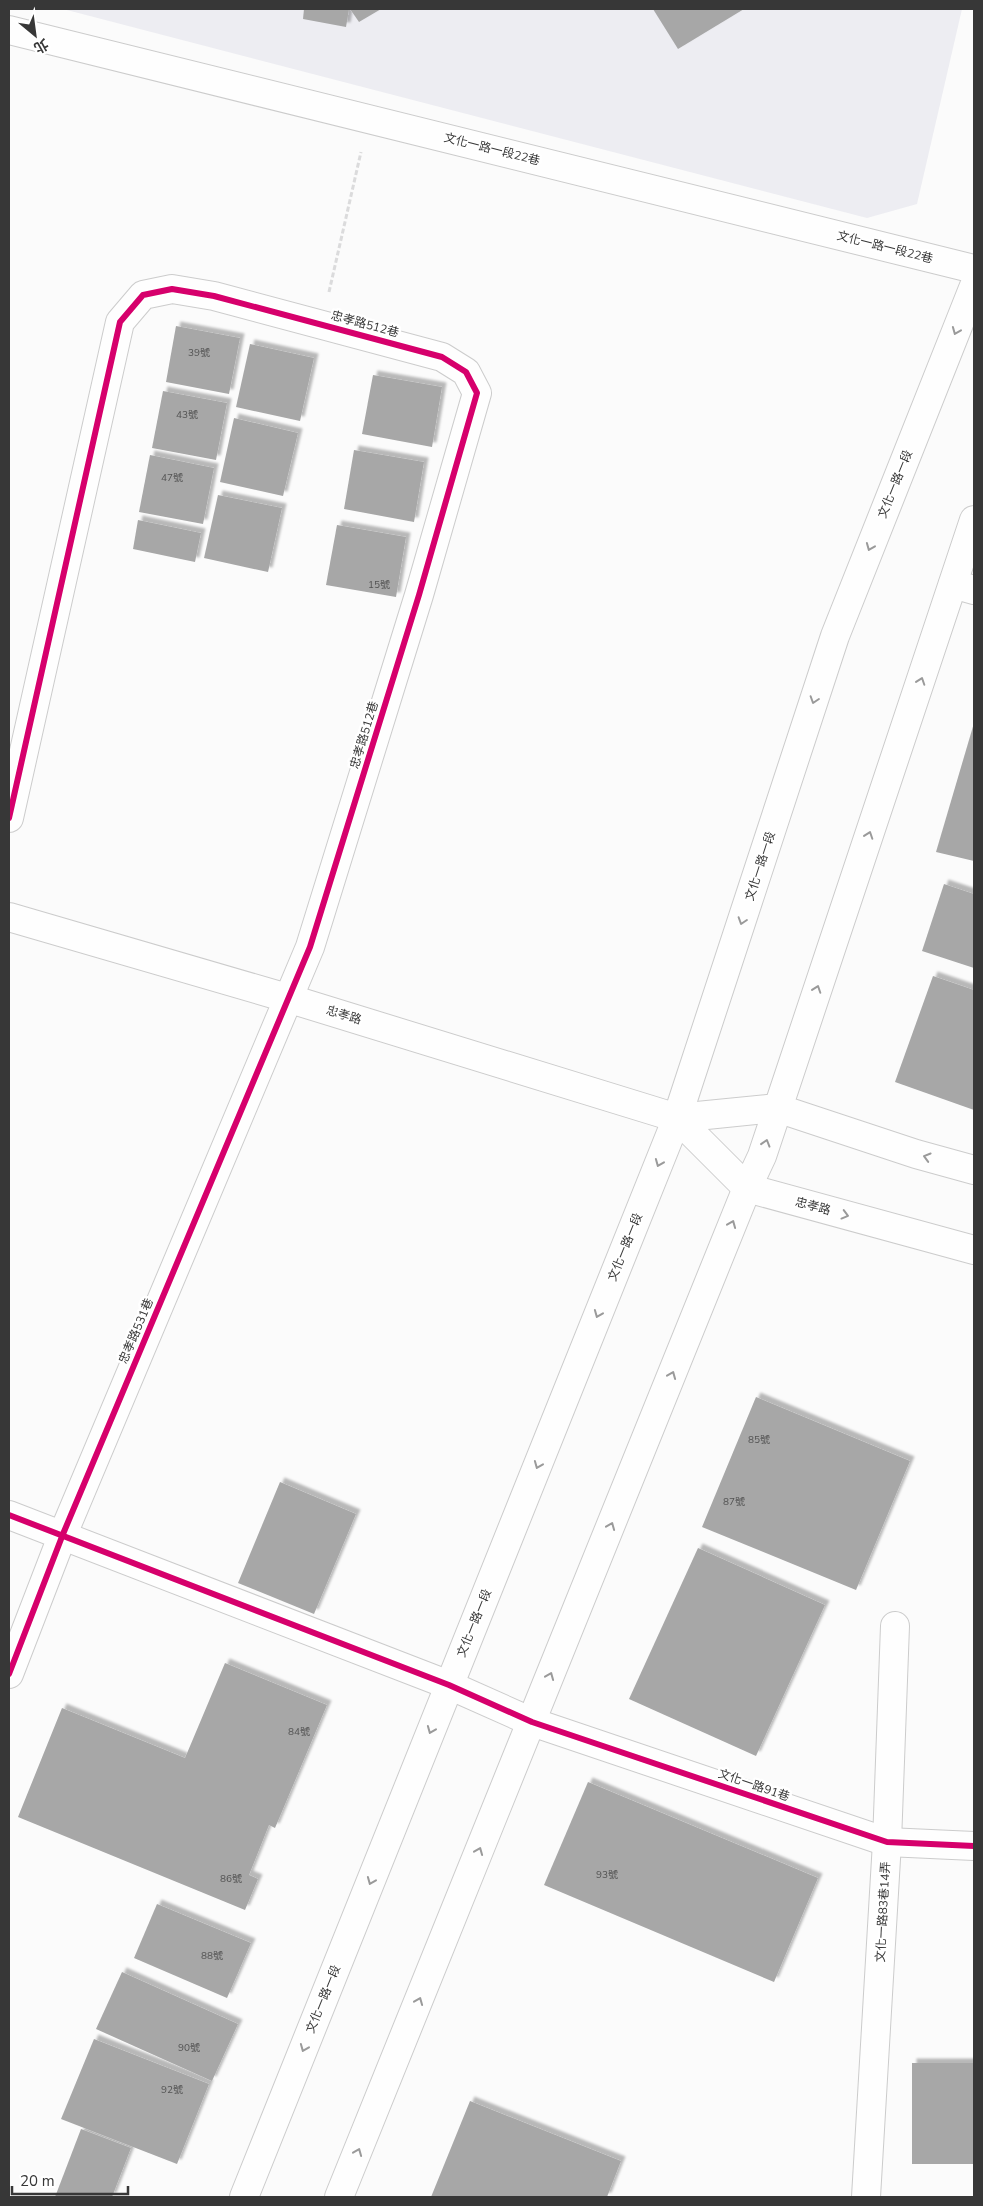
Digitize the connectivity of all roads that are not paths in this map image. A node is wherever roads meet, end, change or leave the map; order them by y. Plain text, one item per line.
1 (9, 30) edge
2 (974, 269) edge
3 (974, 286) edge
4 (974, 520) edge
5 (964, 587) edge
6 (9, 818) edge
7 (9, 918) edge
8 (287, 998) junction
9 (777, 1108) junction
10 (677, 1118) junction
11 (974, 1170) edge
12 (747, 1188) junction
13 (974, 1250) edge
14 (9, 1515) edge
15 (63, 1534) junction
16 (895, 1626) dead end
17 (9, 1674) edge
18 (449, 1685) junction
19 (532, 1722) junction
20 (887, 1842) junction
21 (974, 1846) edge
22 (244, 2197) edge
23 (339, 2197) edge
24 (866, 2197) edge

1 - 2 street, 文化一路一段22巷
3 -> 10 street, 文化一路一段
4 - 5 street
9 -> 5 street
6 - 8 street, 忠孝路512巷
7 - 8 street, 忠孝路
8 - 10 street, 忠孝路
8 - 15 street, 忠孝路531巷
9 - 10 street, 忠孝路
11 -> 9 street, 忠孝路
12 -> 9 street
10 - 12 street, 忠孝路
10 -> 18 street, 文化一路一段
12 -> 13 street, 忠孝路
19 -> 12 street
14 - 15 street, 文化一路91巷
15 - 17 street, 忠孝路531巷
15 - 18 street, 文化一路91巷
16 - 20 street, 文化一路83巷14弄
18 - 19 street, 文化一路91巷
18 -> 22 street, 文化一路一段
19 - 20 street, 文化一路91巷
23 -> 19 street
20 - 21 street, 文化一路91巷
20 - 24 street, 文化一路83巷14弄

